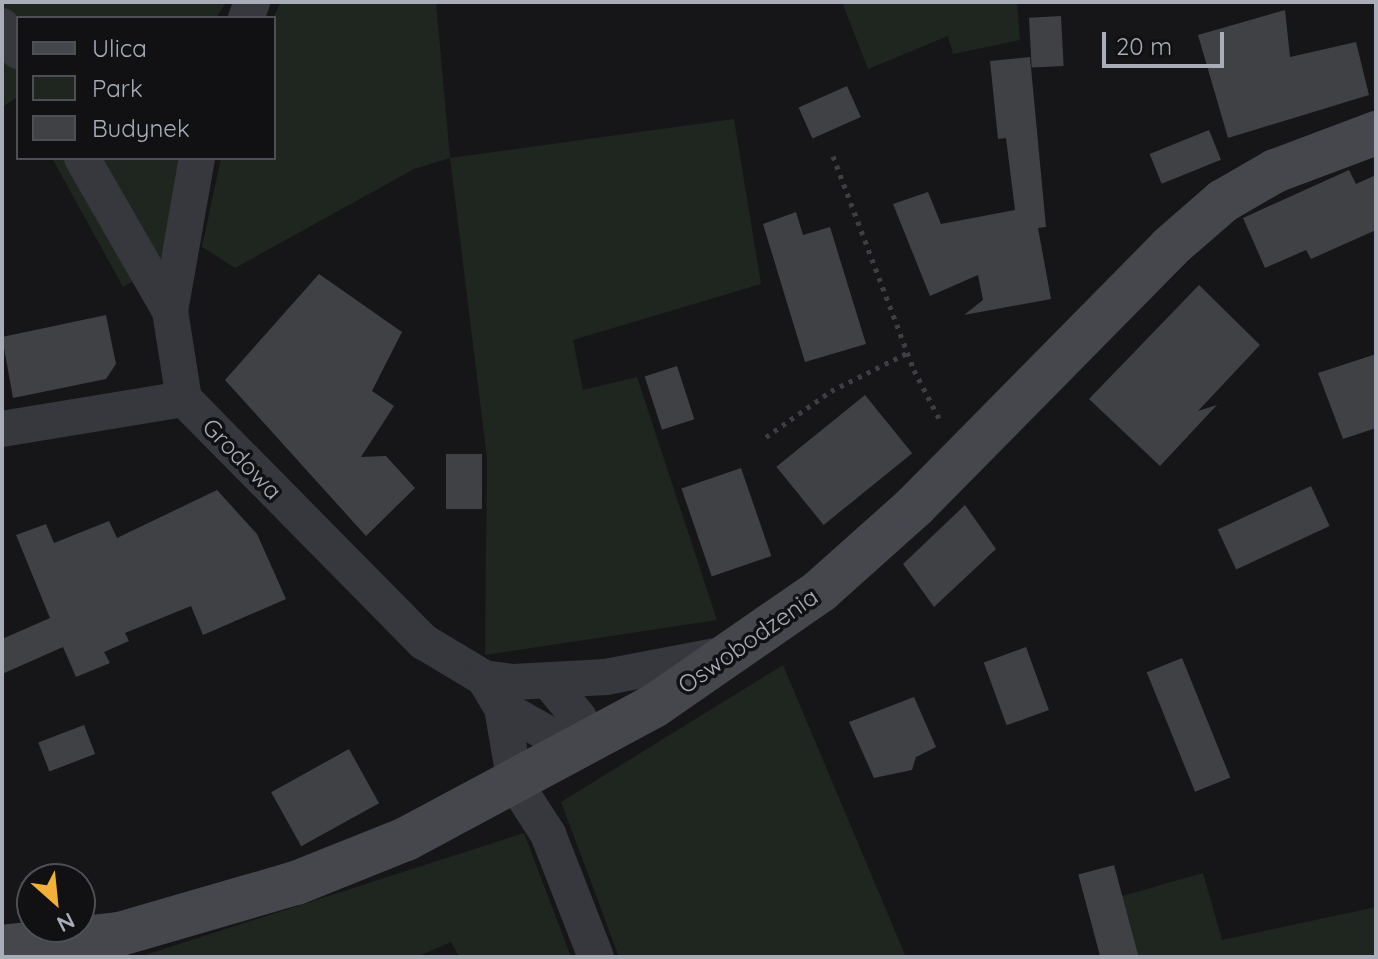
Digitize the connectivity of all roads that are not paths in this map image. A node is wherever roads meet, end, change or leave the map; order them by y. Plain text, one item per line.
1 (2, 26) edge
2 (16, 48) edge
3 (1376, 133) edge
4 (83, 160) edge
5 (197, 160) edge
6 (170, 311) junction
7 (184, 399) junction
8 (2, 429) edge
9 (738, 652) junction
10 (551, 684) junction
11 (493, 693) junction
12 (577, 750) junction
13 (515, 783) junction
14 (2, 947) edge
15 (596, 957) edge

1 - 2 street
3 - 9 street, Oswobodzenia
4 - 6 street
5 - 6 street, Grodowa
6 - 7 street, Grodowa
7 - 8 street
7 - 11 street, Grodowa
9 - 10 street, Grodowa
9 - 12 street, Oswobodzenia
10 - 11 street, Grodowa
10 - 12 street
11 - 12 street, Grodowa
11 - 13 street
12 - 13 street, Oswobodzenia
13 - 14 street, Oswobodzenia
13 - 15 street

